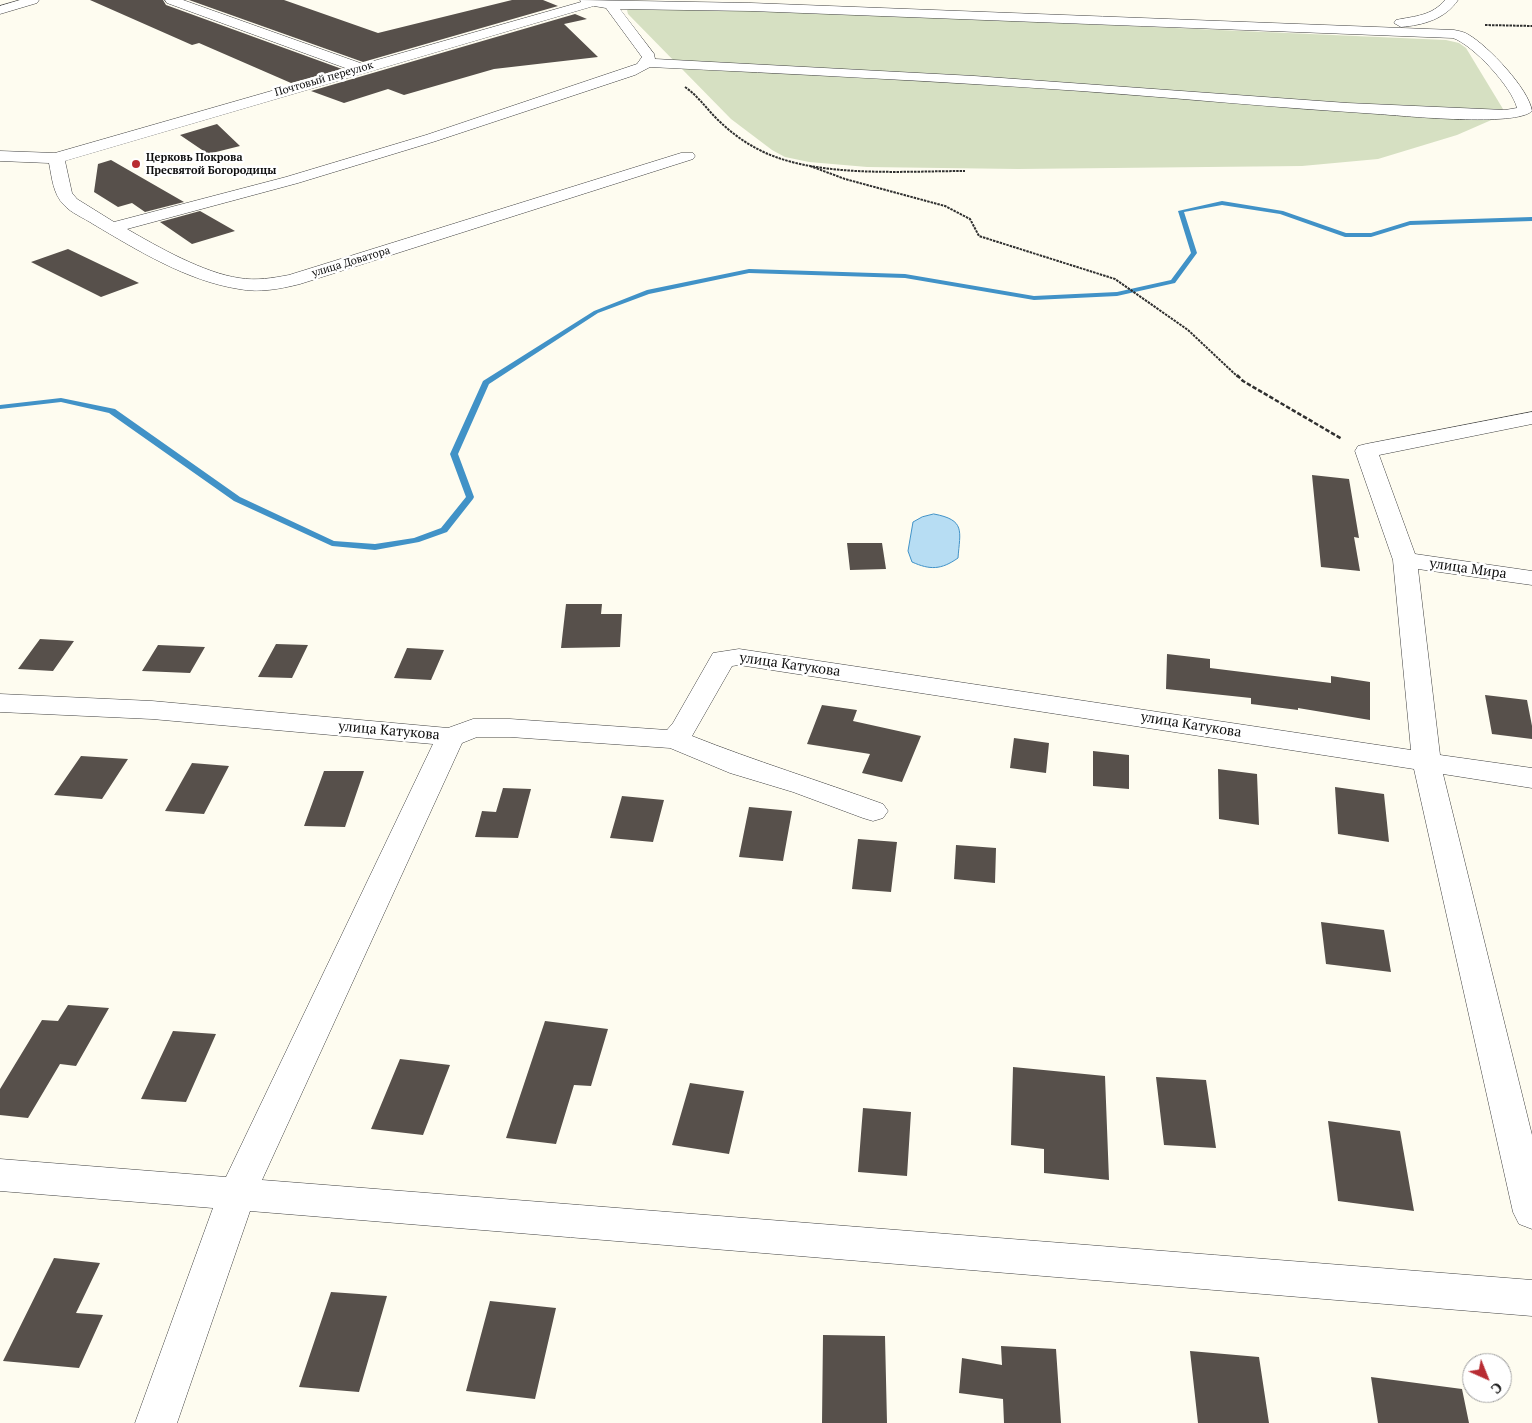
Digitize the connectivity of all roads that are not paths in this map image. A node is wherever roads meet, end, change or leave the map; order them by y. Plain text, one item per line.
1 (33, 0) edge
2 (171, 0) edge
3 (1452, 0) edge
4 (589, 1) edge
5 (947, 3) dead end
6 (752, 4) edge
7 (610, 5) junction
8 (0, 10) edge
9 (923, 14) junction
10 (1340, 30) junction
11 (647, 64) junction
12 (360, 68) junction
13 (0, 156) edge
14 (686, 156) dead end
15 (56, 158) junction
16 (111, 228) junction
17 (1532, 418) edge
18 (1405, 560) junction
19 (1532, 578) edge
20 (0, 703) edge
21 (451, 737) junction
22 (674, 739) junction
23 (1426, 761) junction
24 (1532, 778) edge
25 (873, 811) dead end
26 (0, 1175) edge
27 (237, 1194) junction
28 (1532, 1212) edge
29 (1532, 1298) edge
30 (156, 1423) edge

1 - 8 street
2 - 12 street
3 - 10 street
4 - 7 street
4 - 12 street, Почтовый переулок
5 - 9 street
6 - 7 street
6 - 9 street
7 - 11 street
9 - 10 street
10 - 11 street
11 - 16 street
12 - 15 street, Почтовый переулок
13 - 15 street, Почтовый переулок
14 - 16 street, улица Доватора
15 - 16 street, улица Доватора
17 - 18 street
18 - 19 street, улица Мира
18 - 23 street
20 - 21 street, улица Катукова
21 - 22 street, улица Катукова
21 - 27 street
22 - 23 street, улица Катукова
22 - 25 street
23 - 24 street, улица Катукова
23 - 28 street
26 - 27 street
27 - 29 street
27 - 30 street

